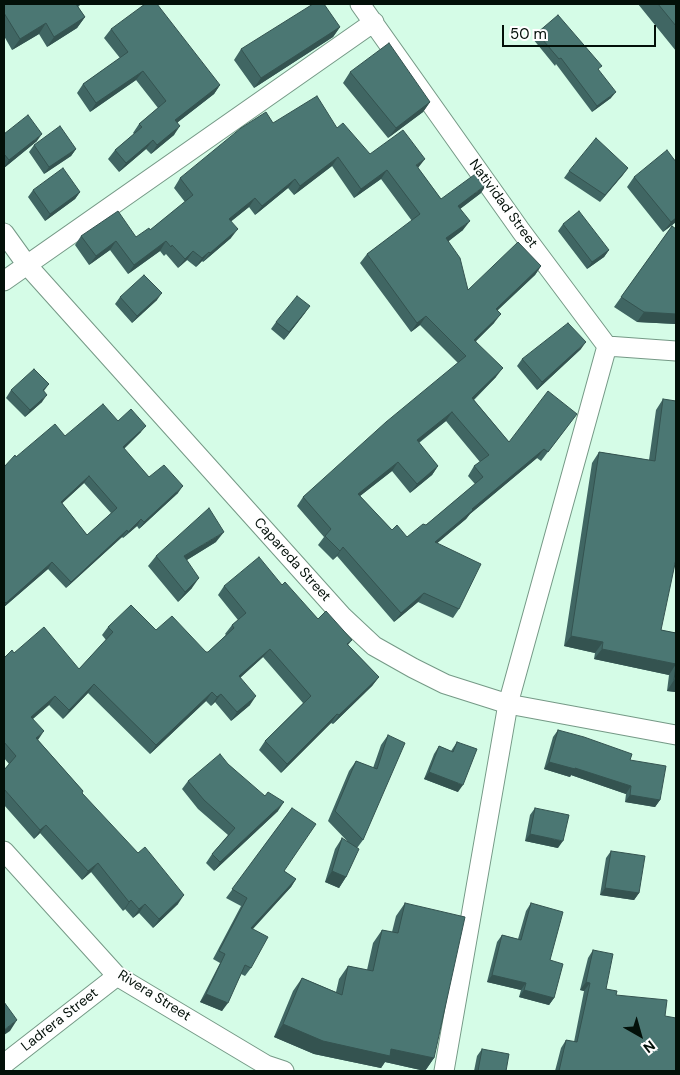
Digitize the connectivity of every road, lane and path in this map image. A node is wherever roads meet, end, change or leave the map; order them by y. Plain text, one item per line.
1 (360, 4) edge
2 (374, 22) junction
3 (4, 233) edge
4 (27, 265) junction
5 (4, 282) edge
6 (607, 346) junction
7 (676, 351) edge
8 (508, 704) junction
9 (676, 735) edge
10 (4, 851) edge
11 (117, 976) junction
12 (4, 1064) edge
13 (284, 1071) edge
14 (444, 1071) edge

1 - 2 street, Natividad Street
2 - 4 street
2 - 6 street, Natividad Street
3 - 4 street, Capareda Street
4 - 5 street
4 - 8 street, Capareda Street
6 - 7 street
6 - 8 street
8 - 9 street, Capareda Street
8 - 14 street
10 - 11 street, Rivera Street
11 - 12 street, Ladrera Street
11 - 13 street, Rivera Street

